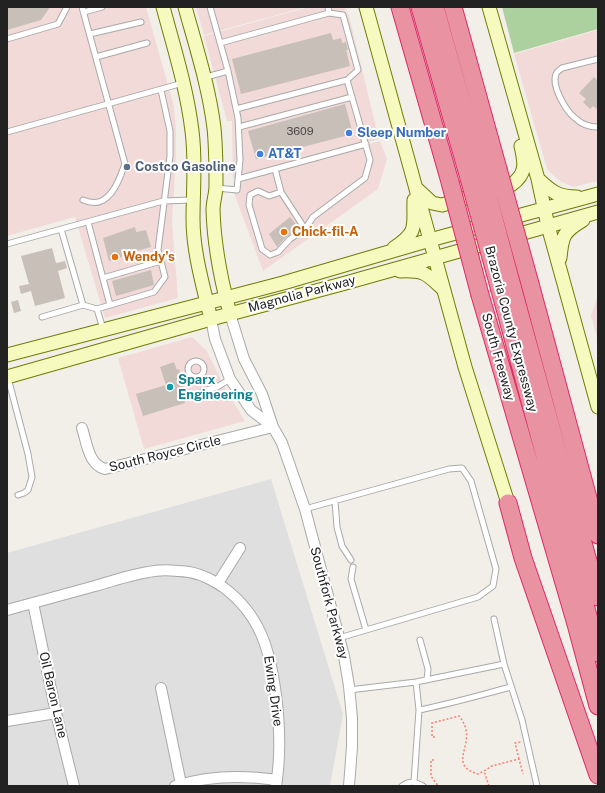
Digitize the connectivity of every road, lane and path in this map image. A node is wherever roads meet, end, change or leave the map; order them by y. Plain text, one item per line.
1 (67, 7) edge
2 (102, 7) edge
3 (163, 7) edge
4 (185, 7) edge
5 (210, 7) edge
6 (328, 7) edge
7 (366, 7) edge
8 (400, 7) edge
9 (420, 7) edge
10 (435, 7) edge
11 (453, 7) edge
12 (488, 7) edge
13 (83, 10) edge
14 (329, 13) junction
15 (141, 22) dead end
16 (90, 34) junction
17 (7, 39) edge
18 (147, 43) dead end
19 (220, 43) junction
20 (96, 57) junction
21 (598, 59) edge
22 (228, 71) junction
23 (205, 78) junction
24 (348, 80) junction
25 (184, 83) junction
26 (161, 90) junction
27 (352, 97) junction
28 (108, 104) junction
29 (236, 109) junction
30 (520, 114) junction
31 (239, 127) junction
32 (598, 127) edge
33 (7, 132) edge
34 (366, 144) junction
35 (275, 169) junction
36 (483, 174) junction
37 (238, 179) junction
38 (538, 179) junction
39 (415, 187) junction
40 (216, 188) junction
41 (281, 192) junction
42 (594, 195) edge
43 (83, 200) dead end
44 (194, 200) junction
45 (163, 201) junction
46 (544, 208) junction
47 (597, 212) edge
48 (88, 222) junction
49 (548, 226) junction
50 (61, 229) junction
51 (305, 229) junction
52 (430, 240) junction
53 (7, 244) edge
54 (388, 252) junction
55 (435, 257) junction
56 (161, 261) junction
57 (559, 266) junction
58 (386, 271) junction
59 (103, 278) junction
60 (506, 288) junction
61 (444, 290) junction
62 (226, 298) junction
63 (207, 303) junction
64 (110, 305) junction
65 (83, 306) junction
66 (97, 309) junction
67 (230, 314) junction
68 (42, 317) dead end
69 (211, 319) junction
70 (103, 329) junction
71 (7, 355) edge
72 (7, 376) edge
73 (230, 379) junction
74 (203, 391) dead end
75 (598, 407) edge
76 (273, 427) junction
77 (82, 428) dead end
78 (18, 495) dead end
79 (336, 501) junction
80 (508, 503) joint
81 (305, 509) junction
82 (598, 535) edge
83 (240, 548) dead end
84 (351, 560) dead end
85 (353, 567) dead end
86 (218, 584) junction
87 (598, 596) edge
88 (33, 603) junction
89 (7, 610) edge
90 (494, 619) dead end
91 (366, 630) junction
92 (339, 638) junction
93 (420, 640) dead end
94 (598, 653) edge
95 (504, 664) junction
96 (428, 680) junction
97 (416, 682) junction
98 (511, 687) junction
99 (161, 688) dead end
100 (349, 690) junction
101 (598, 706) edge
102 (419, 710) junction
103 (56, 713) junction
104 (7, 721) edge
105 (435, 737) dead end
106 (526, 740) junction
107 (519, 759) junction
108 (434, 760) dead end
109 (484, 771) junction
110 (522, 774) dead end
111 (598, 775) edge
112 (414, 782) junction
113 (277, 783) edge
114 (178, 785) edge
115 (74, 786) edge
116 (349, 786) edge
117 (402, 786) edge
118 (423, 786) edge
119 (438, 786) edge
120 (489, 786) edge
121 (537, 786) edge

1 - 17 lane
2 - 13 lane
3 - 25 main road
4 - 23 main road
5 - 19 lane
6 - 14 lane
7 - 39 main road
8 - 101 highway, South Freeway, bridge
9 - 36 highway, Brazoria County Expressway
10 - 36 highway, Brazoria County Expressway
11 - 36 highway
12 - 30 main road
13 - 16 lane
14 - 19 lane
14 - 24 lane
15 - 16 lane
16 - 20 lane
18 - 20 lane
19 - 22 lane
20 - 28 lane
21 - 32 lane
22 - 23 lane
22 - 29 lane
23 - 25 main road
23 - 40 main road
24 - 27 lane
24 - 29 lane
25 - 26 lane
25 - 44 main road
26 - 28 lane
26 - 45 lane
27 - 31 lane
27 - 34 lane
28 - 33 lane
28 - 43 lane
29 - 31 lane
30 - 38 main road
30 - 39 main road
31 - 37 lane
34 - 35 lane
34 - 51 lane
35 - 37 lane
35 - 41 lane
36 - 60 highway, Brazoria County Expressway, bridge
36 - 82 highway, bridge
37 - 40 lane
38 - 42 main road
38 - 46 main road
39 - 52 main road
39 - 54 main road
40 - 62 main road
41 - 51 lane
41 - 51 lane
42 - 46 main road, Magnolia Parkway
44 - 45 lane
44 - 63 main road
45 - 48 lane
45 - 56 lane
46 - 49 main road
46 - 52 main road, Magnolia Parkway
47 - 49 main road, Magnolia Parkway
47 - 57 main road
48 - 50 lane
48 - 59 lane
49 - 55 main road, Magnolia Parkway
49 - 57 main road
50 - 53 lane
50 - 65 lane
52 - 54 main road, Magnolia Parkway
52 - 55 main road
54 - 62 main road, Magnolia Parkway
55 - 58 main road, Magnolia Parkway
55 - 61 main road
56 - 59 lane
56 - 64 lane
57 - 75 main road
58 - 61 main road
58 - 67 main road, Magnolia Parkway
59 - 64 lane
60 - 87 highway, Brazoria County Expressway
60 - 94 highway, Brazoria County Expressway
61 - 80 main road
62 - 63 main road, Magnolia Parkway
62 - 67 main road
63 - 69 main road
63 - 70 main road, Magnolia Parkway
64 - 66 lane
65 - 66 lane
65 - 68 lane
66 - 70 lane
67 - 69 main road, Magnolia Parkway
67 - 76 street, Southfork Parkway
69 - 72 main road, Magnolia Parkway
69 - 73 street, Southfork Parkway
70 - 71 main road, Magnolia Parkway
72 - 78 lane
73 - 74 lane
73 - 76 street, Southfork Parkway
76 - 77 street, South Royce Circle
76 - 81 street, Southfork Parkway
79 - 81 lane
79 - 84 lane
79 - 91 lane
80 - 111 highway
81 - 92 street, Southfork Parkway
83 - 86 street
85 - 91 lane
86 - 88 street, Ewing Drive
86 - 113 street, Ewing Drive
88 - 89 street, Ewing Drive
88 - 103 street, Oil Baron Lane
90 - 95 lane
91 - 92 lane
92 - 100 street, Southfork Parkway
93 - 96 lane
95 - 96 lane
95 - 98 lane
96 - 97 lane
97 - 100 lane
97 - 102 lane
98 - 102 lane
98 - 106 lane
99 - 114 street
100 - 116 street, Southfork Parkway
102 - 112 lane
103 - 104 street
103 - 115 street, Oil Baron Lane
105 - 109 path
106 - 107 path
106 - 121 lane
107 - 109 path
107 - 110 path
108 - 119 path
109 - 120 path
112 - 117 lane
112 - 118 lane
113 - 114 street

